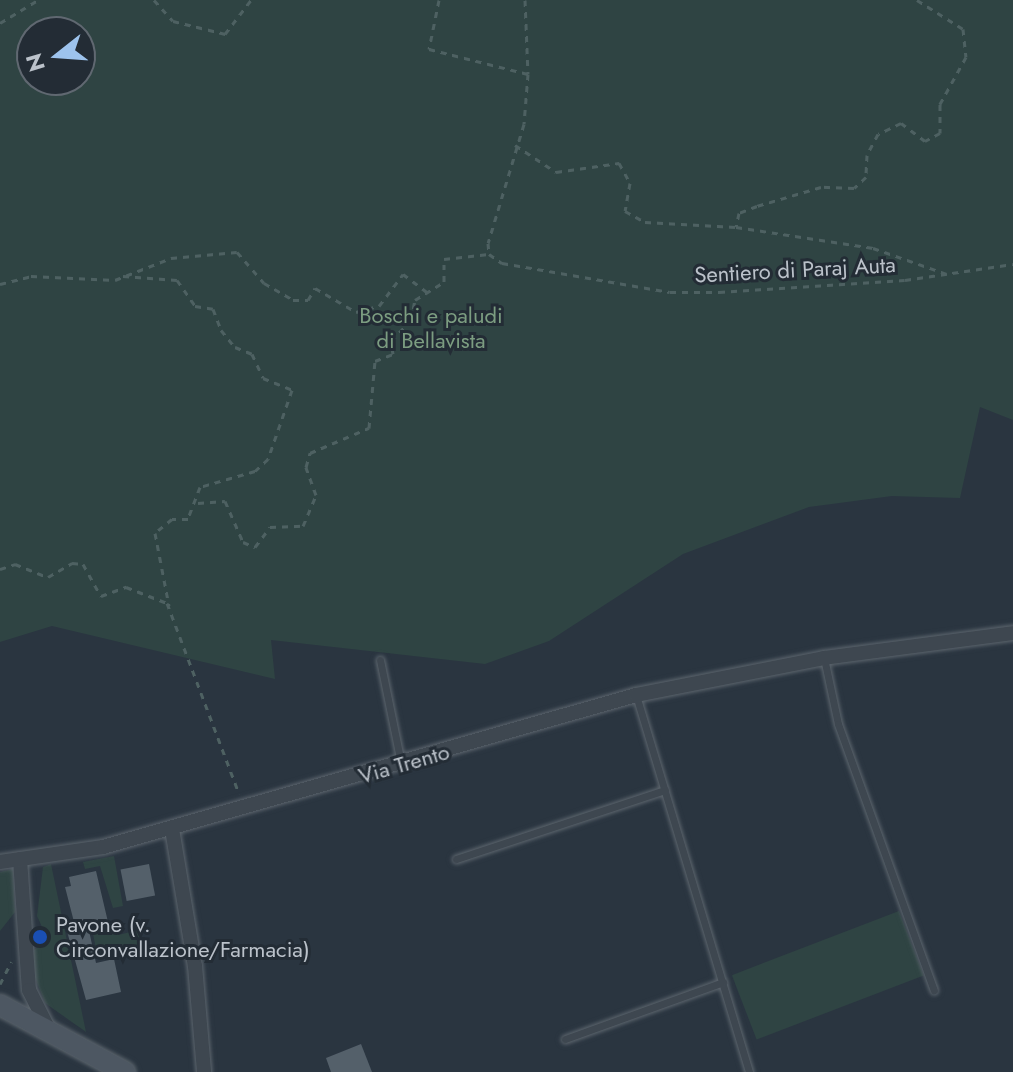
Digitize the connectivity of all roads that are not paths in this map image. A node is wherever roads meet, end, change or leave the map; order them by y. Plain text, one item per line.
1 (1013, 633) edge
2 (824, 658) junction
3 (380, 660) dead end
4 (636, 695) junction
5 (401, 765) junction
6 (665, 790) junction
7 (172, 829) junction
8 (20, 859) junction
9 (456, 859) dead end
10 (0, 862) edge
11 (723, 982) junction
12 (934, 990) dead end
13 (0, 1005) edge
14 (50, 1032) junction
15 (565, 1039) dead end
16 (125, 1072) edge
17 (204, 1072) edge
18 (749, 1072) edge

1 - 2 street, Via Trento
2 - 4 street, Via Trento
2 - 12 lane
3 - 5 lane
4 - 5 street, Via Trento
4 - 6 lane
5 - 7 street, Via Trento
6 - 9 lane
6 - 11 lane
7 - 8 street, Via Trento
7 - 17 street
8 - 10 street, Via Trento
8 - 14 street
11 - 15 lane
11 - 18 lane
13 - 14 main road
14 - 16 main road

